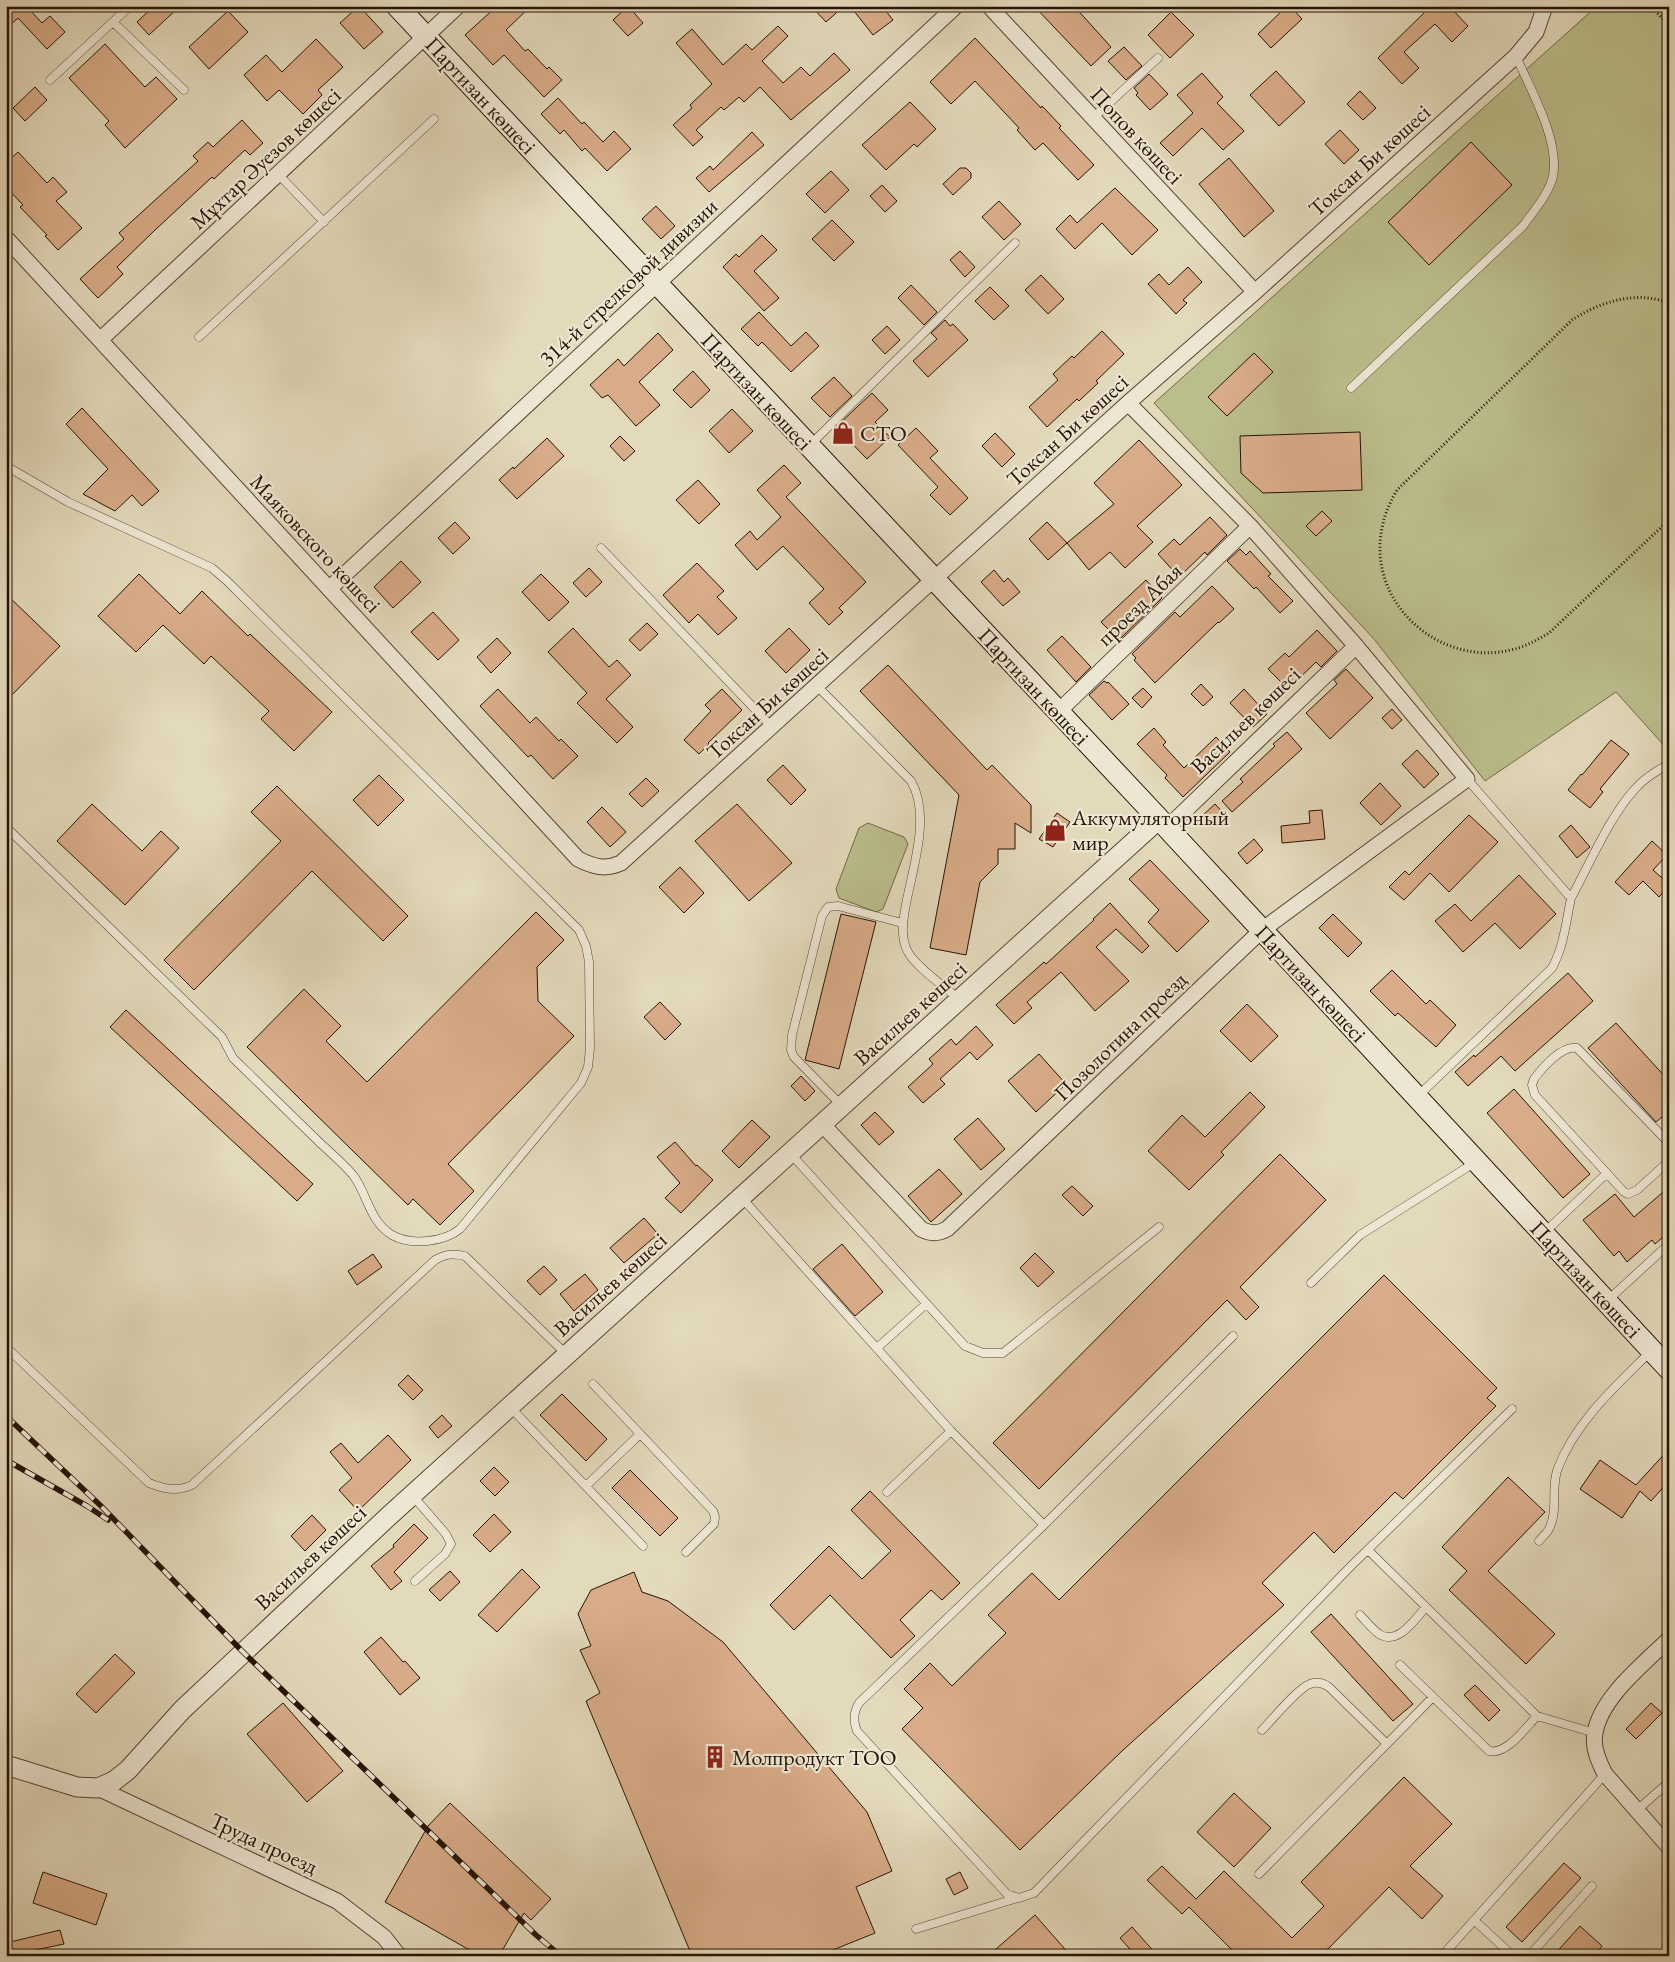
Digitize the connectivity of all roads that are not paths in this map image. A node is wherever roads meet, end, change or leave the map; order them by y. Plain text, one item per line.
1 (130, 6) edge
2 (397, 6) edge
3 (458, 6) edge
4 (956, 6) edge
5 (989, 6) edge
6 (1545, 6) edge
7 (113, 22) junction
8 (426, 37) junction
9 (1516, 56) junction
10 (1158, 58) dead end
11 (50, 80) dead end
12 (184, 90) dead end
13 (1093, 118) junction
14 (434, 119) dead end
15 (278, 174) junction
16 (324, 222) junction
17 (6, 238) edge
18 (1015, 242) dead end
19 (657, 284) junction
20 (1255, 292) junction
21 (199, 338) dead end
22 (100, 340) junction
23 (1351, 388) dead end
24 (1128, 402) junction
25 (809, 446) junction
26 (6, 466) edge
27 (1250, 526) junction
28 (601, 548) dead end
29 (935, 580) junction
30 (329, 589) junction
31 (1356, 646) junction
32 (817, 686) junction
33 (1058, 712) junction
34 (772, 727) junction
35 (1669, 764) edge
36 (1467, 779) junction
37 (1163, 823) junction
38 (6, 826) edge
39 (600, 868) joint
40 (1571, 898) junction
41 (902, 923) junction
42 (1262, 930) junction
43 (960, 1000) junction
44 (1416, 1097) junction
45 (842, 1106) junction
46 (822, 1124) junction
47 (1669, 1143) edge
48 (790, 1153) junction
49 (1669, 1161) edge
50 (1476, 1162) junction
51 (1606, 1174) junction
52 (742, 1197) junction
53 (1159, 1227) dead end
54 (1544, 1233) junction
55 (1669, 1244) edge
56 (1311, 1283) dead end
57 (1606, 1301) junction
58 (926, 1304) junction
59 (1233, 1336) dead end
60 (6, 1347) edge
61 (877, 1348) junction
62 (1651, 1350) junction
63 (567, 1355) junction
64 (1669, 1369) edge
65 (592, 1384) dead end
66 (510, 1407) junction
67 (1512, 1409) dead end
68 (951, 1431) junction
69 (640, 1434) junction
70 (586, 1486) junction
71 (887, 1492) dead end
72 (412, 1495) junction
73 (1044, 1524) junction
74 (1540, 1541) dead end
75 (643, 1546) dead end
76 (1368, 1550) junction
77 (686, 1552) dead end
78 (415, 1581) dead end
79 (1426, 1608) junction
80 (1360, 1615) dead end
81 (1669, 1639) edge
82 (1400, 1665) dead end
83 (1433, 1697) junction
84 (1537, 1716) junction
85 (1262, 1730) dead end
86 (1595, 1738) junction
87 (1387, 1744) junction
88 (6, 1765) edge
89 (1605, 1774) junction
90 (1669, 1782) edge
91 (98, 1788) junction
92 (1636, 1811) junction
93 (1669, 1847) edge
94 (1259, 1874) dead end
95 (1592, 1886) dead end
96 (1019, 1898) junction
97 (1474, 1920) junction
98 (916, 1929) dead end
99 (399, 1956) edge
100 (1442, 1956) edge
101 (1513, 1956) edge
102 (1529, 1956) edge

1 - 7 lane
2 - 8 main road, Партизан көшесі
3 - 8 street, Мұхтар Әуезов көшесі
4 - 19 street, 314-й стрелковой дивизии
5 - 13 street, Попов көшесі
6 - 9 street, Токсан Би көшесі
7 - 11 lane
7 - 12 lane
8 - 15 street, Мұхтар Әуезов көшесі
8 - 19 main road, Партизан көшесі
9 - 20 street, Токсан Би көшесі
9 - 23 lane
10 - 13 lane
13 - 20 street, Попов көшесі
14 - 16 lane
15 - 16 lane
15 - 22 street, Мұхтар Әуезов көшесі
16 - 21 lane
17 - 22 street, Маяковского көшесі
18 - 25 lane
19 - 25 main road, Партизан көшесі
19 - 30 street, 314-й стрелковой дивизии
20 - 24 street, Токсан Би көшесі
22 - 30 street, Маяковского көшесі
24 - 27 street
24 - 29 street, Токсан Би көшесі
25 - 29 main road, Партизан көшесі
26 - 38 lane
27 - 31 street
27 - 33 street, проезд Абая
28 - 34 lane
29 - 32 street, Токсан Би көшесі
29 - 33 main road, Партизан көшесі
30 - 39 street, Маяковского көшесі
31 - 36 street
31 - 37 street, Васильев көшесі
32 - 34 street, Токсан Би көшесі
32 - 41 lane
33 - 37 main road, Партизан көшесі
34 - 39 street, Токсан Би көшесі
35 - 40 lane
36 - 40 lane
36 - 42 street, Позолотина проезд
37 - 42 main road, Партизан көшесі
37 - 43 street, Васильев көшесі
40 - 44 lane
41 - 43 lane
41 - 45 lane
42 - 44 main road, Партизан көшесі
42 - 46 street, Позолотина проезд
43 - 45 street, Васильев көшесі
44 - 50 main road, Партизан көшесі
45 - 46 street, Васильев көшесі
46 - 48 street, Васильев көшесі
47 - 51 lane
48 - 52 street, Васильев көшесі
48 - 58 lane
49 - 51 lane
50 - 54 main road, Партизан көшесі
50 - 56 lane
51 - 54 lane
52 - 61 lane
52 - 63 street, Васильев көшесі
53 - 58 lane
54 - 57 main road, Партизан көшесі
55 - 57 lane
57 - 62 main road, Партизан көшесі
58 - 61 lane
59 - 73 lane
60 - 63 lane
61 - 68 lane
62 - 64 main road, Партизан көшесі
62 - 74 lane
63 - 66 street, Васильев көшесі
65 - 69 lane
66 - 70 lane
66 - 72 street, Васильев көшесі
67 - 76 lane
68 - 71 lane
68 - 73 lane
69 - 70 lane
69 - 77 lane
70 - 75 lane
72 - 78 lane
72 - 91 street, Васильев көшесі
73 - 96 lane
76 - 79 lane
76 - 96 lane
79 - 80 lane
79 - 84 lane
81 - 86 street
82 - 83 lane
83 - 84 lane
83 - 87 lane
84 - 86 lane
85 - 87 lane
86 - 89 street
87 - 94 lane
88 - 91 street
89 - 92 street
89 - 97 lane
90 - 92 lane
91 - 99 street, Труда проезд
92 - 93 street
95 - 102 lane
96 - 98 lane
97 - 100 lane
97 - 101 lane

